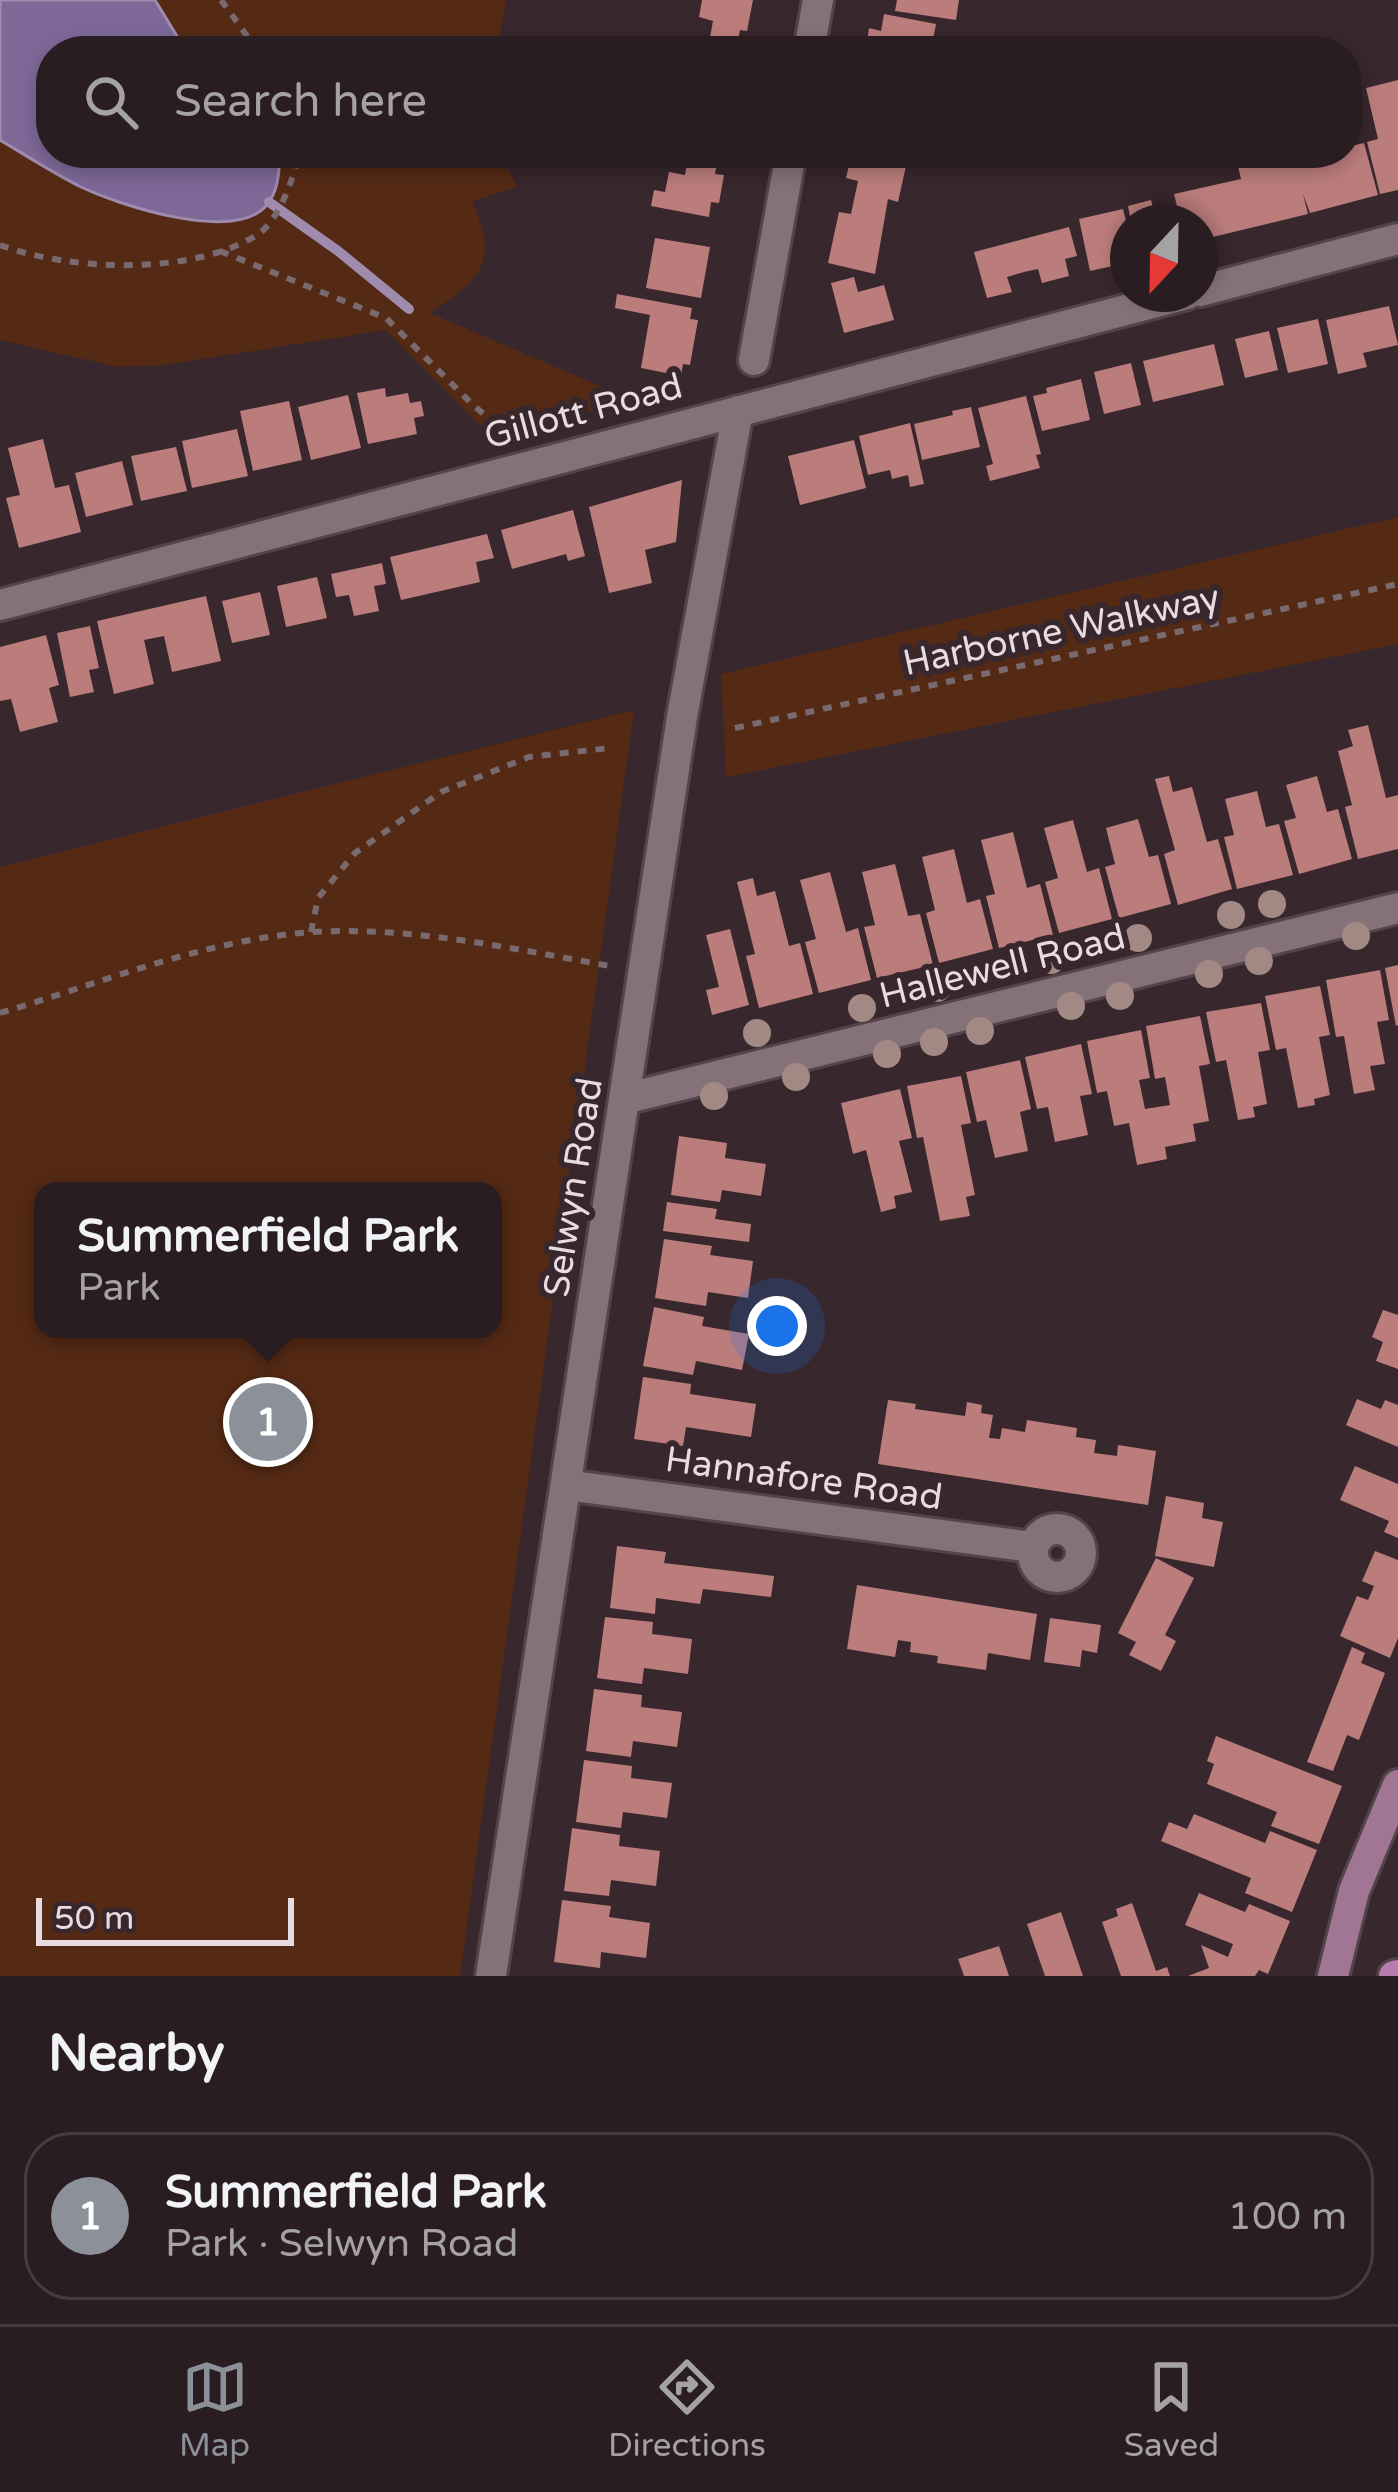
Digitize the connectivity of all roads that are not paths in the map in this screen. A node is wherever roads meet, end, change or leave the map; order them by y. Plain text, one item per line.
1 (818, 0) edge
2 (812, 36) edge
3 (788, 168) edge
4 (1398, 239) edge
5 (1218, 286) edge
6 (1117, 312) edge
7 (754, 360) dead end
8 (738, 410) junction
9 (0, 605) edge
10 (1398, 908) edge
11 (624, 1099) junction
12 (566, 1485) junction
13 (1032, 1547) dead end
14 (1398, 1785) edge
15 (491, 1976) edge
16 (1333, 1976) edge

1 - 2 street
3 - 7 street
4 - 5 street
6 - 8 street, Gillott Road
8 - 9 street, Gillott Road
8 - 11 street, Selwyn Road
10 - 11 street, Hallewell Road
11 - 12 street, Selwyn Road
12 - 13 street, Hannafore Road
12 - 15 street, Selwyn Road
14 - 16 main road

